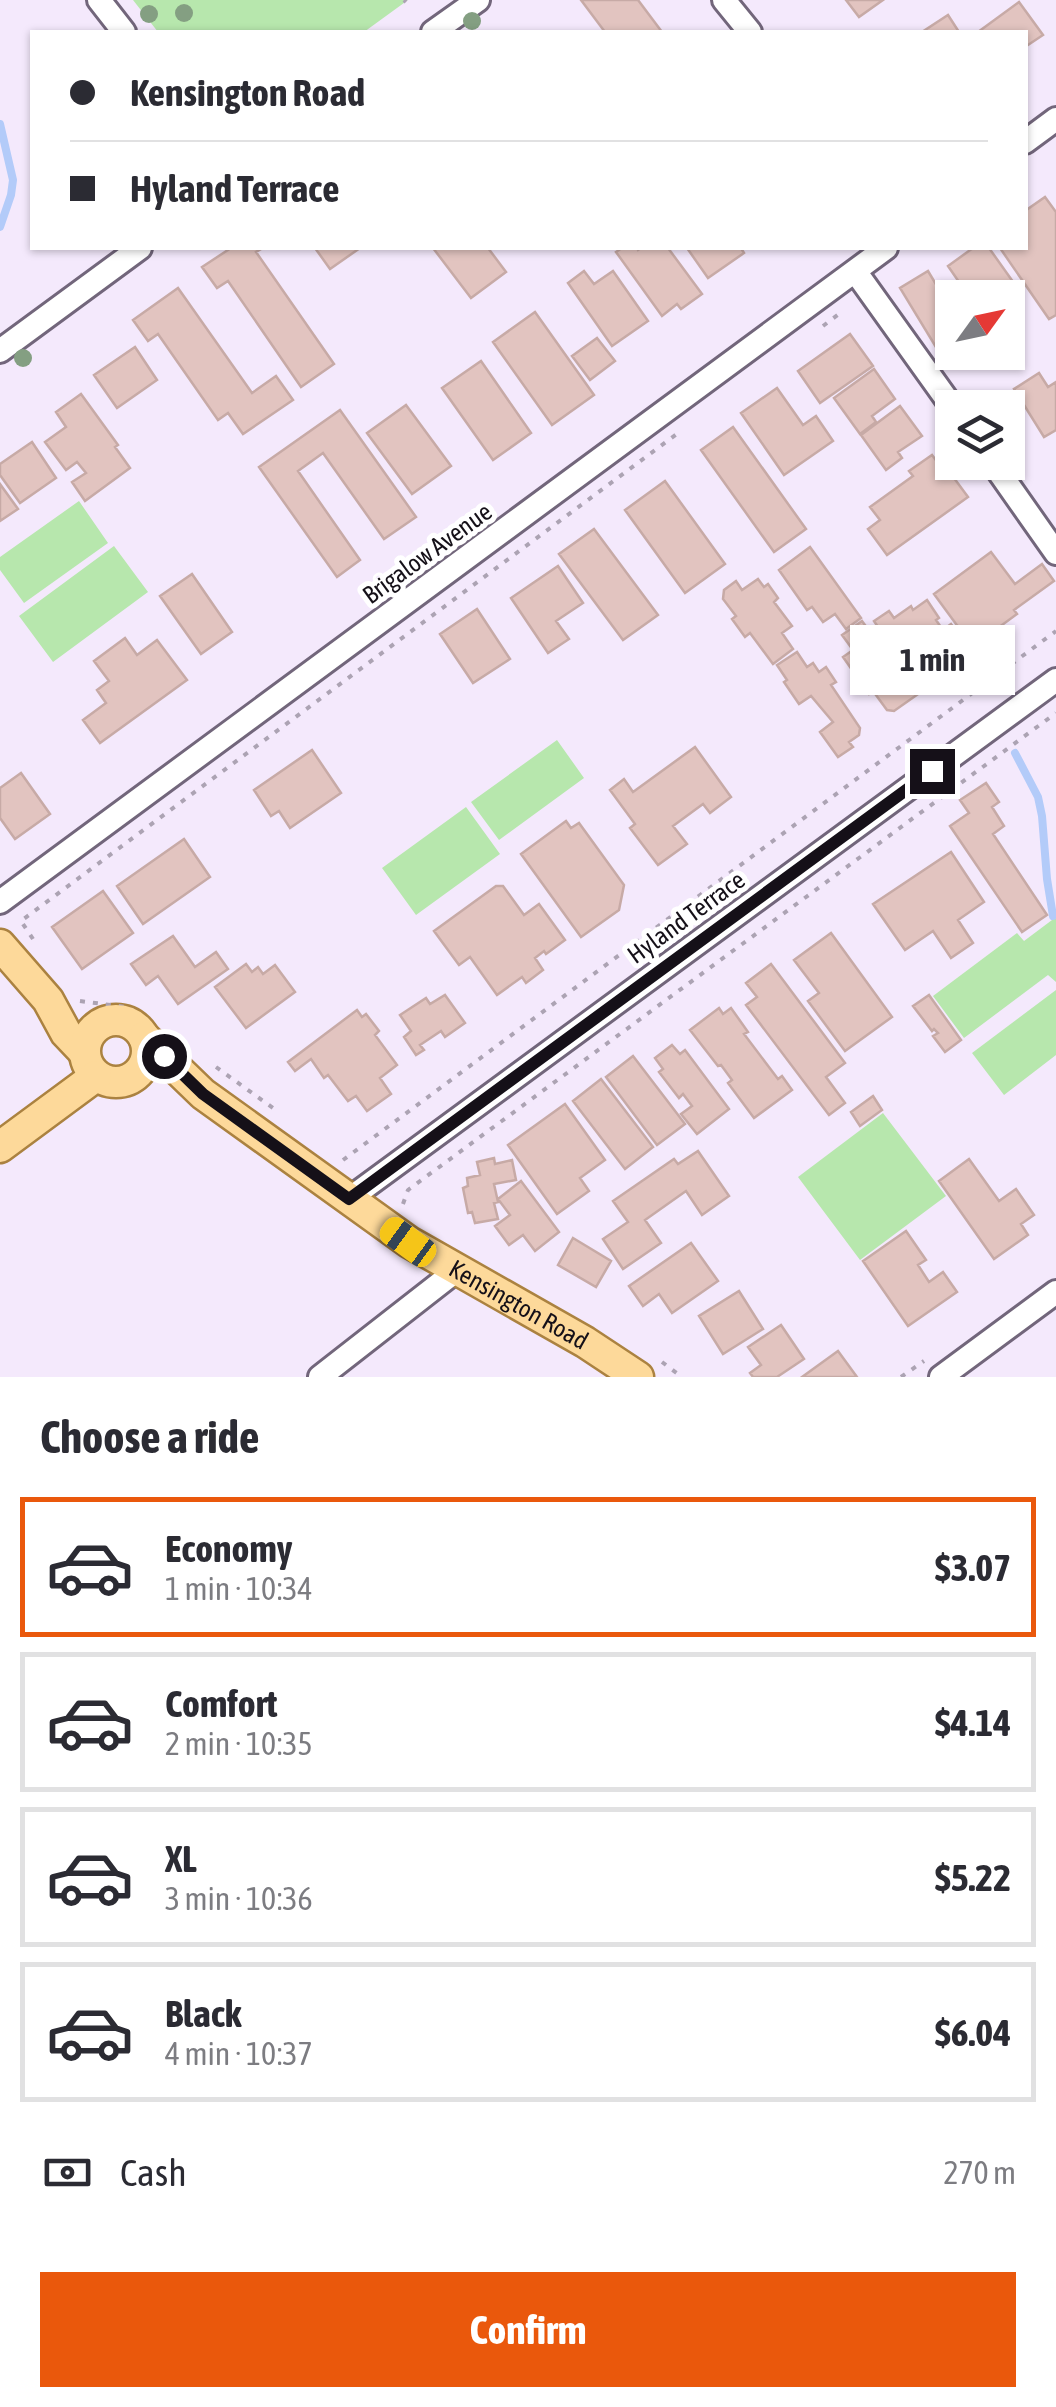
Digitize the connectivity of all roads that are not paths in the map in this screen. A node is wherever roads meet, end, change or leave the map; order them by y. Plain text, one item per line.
1 (98, 0) edge
2 (478, 0) edge
3 (724, 0) edge
4 (122, 30) edge
5 (436, 30) edge
6 (748, 30) edge
7 (1056, 119) edge
8 (1028, 140) edge
9 (137, 250) edge
10 (883, 250) edge
11 (855, 272) junction
12 (0, 351) edge
13 (939, 390) edge
14 (1005, 480) edge
15 (1056, 552) edge
16 (1056, 680) edge
17 (0, 902) edge
18 (0, 945) edge
19 (48, 1000) junction
20 (102, 1022) junction
21 (144, 1037) junction
22 (90, 1064) junction
23 (139, 1070) junction
24 (203, 1094) junction
25 (0, 1147) edge
26 (349, 1199) junction
27 (458, 1270) junction
28 (1056, 1292) edge
29 (646, 1367) edge
30 (320, 1377) edge
31 (941, 1377) edge

1 - 4 street
2 - 5 street
3 - 6 street
7 - 8 street
9 - 12 street
10 - 11 street, Brigalow Avenue
11 - 13 street
11 - 17 street, Brigalow Avenue
14 - 15 street
16 - 26 street, Hyland Terrace
18 - 19 main road
19 - 20 main road
19 - 22 main road
20 - 21 main road
20 - 22 main road
21 - 23 main road
21 - 24 main road, Kensington Road
22 - 23 main road
22 - 25 main road
23 - 24 main road, Kensington Road
24 - 26 main road, Kensington Road
26 - 27 main road, Kensington Road
27 - 29 main road, Kensington Road
27 - 30 street
28 - 31 street

